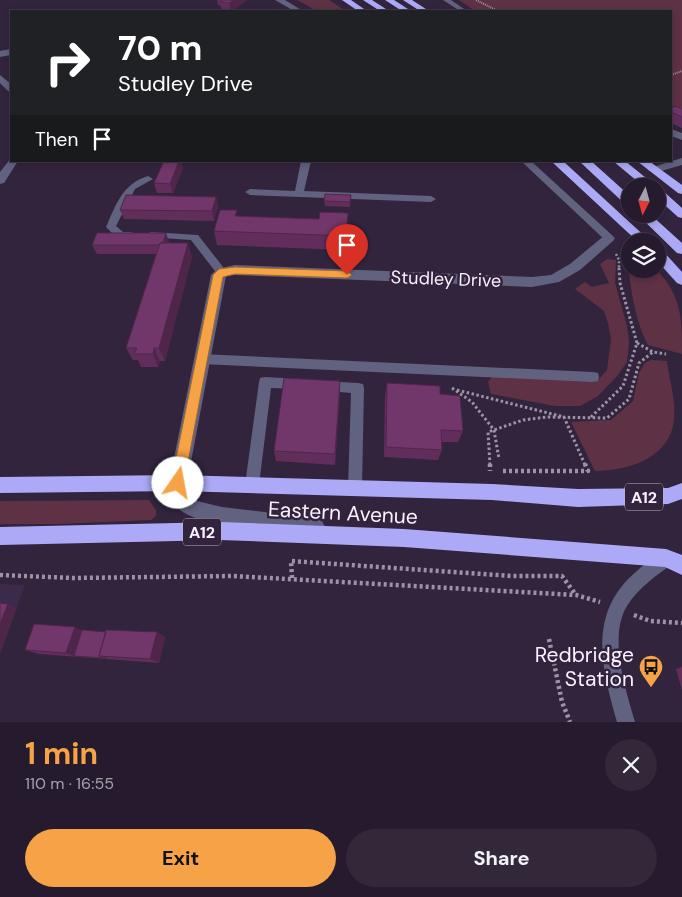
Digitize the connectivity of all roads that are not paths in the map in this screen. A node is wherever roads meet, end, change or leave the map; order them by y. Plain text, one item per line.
1 (279, 0) edge
2 (346, 0) edge
3 (368, 0) edge
4 (389, 0) edge
5 (407, 0) edge
6 (446, 0) edge
7 (297, 10) edge
8 (361, 10) edge
9 (383, 10) edge
10 (405, 10) edge
11 (423, 10) edge
12 (462, 10) edge
13 (0, 78) edge
14 (10, 88) edge
15 (682, 161) edge
16 (11, 162) edge
17 (306, 162) edge
18 (526, 162) edge
19 (557, 162) edge
20 (585, 162) edge
21 (619, 162) edge
22 (643, 162) edge
23 (654, 170) junction
24 (640, 178) edge
25 (148, 179) dead end
26 (0, 181) edge
27 (682, 190) edge
28 (250, 192) dead end
29 (299, 194) junction
30 (621, 194) edge
31 (431, 200) dead end
32 (666, 200) edge
33 (682, 214) edge
34 (653, 223) edge
35 (635, 233) edge
36 (611, 244) joint
37 (682, 250) edge
38 (666, 263) edge
39 (222, 272) junction
40 (682, 280) edge
41 (201, 359) junction
42 (593, 377) dead end
43 (178, 483) junction
44 (0, 485) edge
45 (252, 485) junction
46 (355, 488) junction
47 (682, 491) edge
48 (0, 536) edge
49 (404, 538) junction
50 (674, 561) edge
51 (626, 722) edge

1 - 7 street
2 - 8 highway
3 - 9 highway
4 - 10 highway
5 - 11 highway
6 - 12 lane
13 - 14 street
15 - 23 street
16 - 26 street
17 - 29 lane
18 - 36 lane
19 - 35 highway
20 - 30 highway
21 - 24 highway
22 - 23 highway
23 - 27 highway
25 - 39 lane
28 - 29 lane
29 - 31 lane
32 - 33 highway
34 - 37 highway
36 - 39 street, Studley Drive
38 - 40 highway
39 - 41 street
41 - 42 lane
41 - 43 street
43 - 44 highway, Eastern Avenue / A12
43 - 45 highway, Eastern Avenue / A12
43 - 49 street
45 - 46 highway, Eastern Avenue / A12
45 - 46 lane
46 - 47 highway, Eastern Avenue / A12
48 - 49 highway, Eastern Avenue / A12
49 - 50 highway, Eastern Avenue / A12
50 - 51 lane

